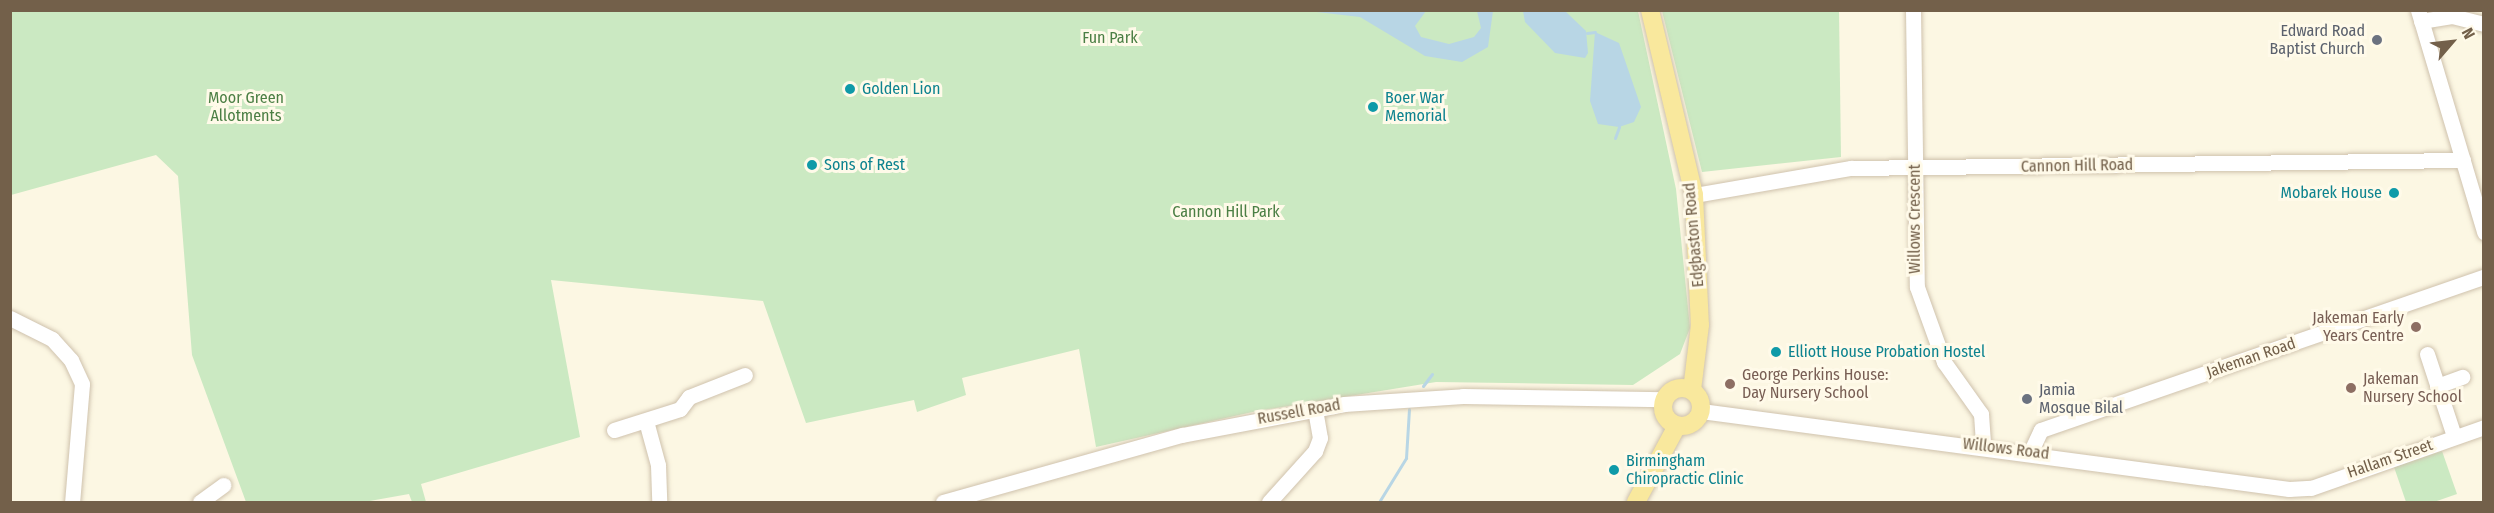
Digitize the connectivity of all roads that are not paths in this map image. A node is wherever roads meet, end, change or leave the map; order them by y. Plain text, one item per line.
1 (1650, 10) edge
2 (1913, 10) edge
3 (2420, 16) edge
4 (2484, 24) edge
5 (2463, 160) junction
6 (1915, 167) junction
7 (1694, 195) junction
8 (2481, 209) edge
9 (2484, 232) edge
10 (2484, 277) edge
11 (10, 318) edge
12 (2427, 354) dead end
13 (744, 375) dead end
14 (2462, 377) dead end
15 (2437, 386) junction
16 (1692, 390) junction
17 (1664, 399) junction
18 (1315, 410) junction
19 (1701, 411) junction
20 (646, 421) junction
21 (1677, 426) junction
22 (2484, 427) edge
23 (614, 430) dead end
24 (2454, 436) junction
25 (1983, 446) junction
26 (2031, 451) junction
27 (223, 485) dead end
28 (2310, 495) edge
29 (72, 502) edge
30 (200, 502) edge
31 (659, 502) edge
32 (943, 502) edge
33 (1269, 502) edge
34 (1636, 502) edge

1 - 7 main road, Edgbaston Road
2 - 6 street, Willows Crescent
3 - 4 street
3 - 5 street
5 - 6 street, Cannon Hill Road
5 - 8 street
6 - 7 street, Cannon Hill Road
6 - 25 street, Willows Crescent
7 - 16 main road, Edgbaston Road
8 - 9 street
10 - 26 street, Jakeman Road
11 - 29 street
12 - 15 street
13 - 20 street
14 - 15 street
15 - 24 street
16 - 17 main road
16 - 19 main road
17 - 18 street, Russell Road
17 - 21 main road
18 - 32 street, Russell Road
18 - 33 street
19 - 21 main road
19 - 25 street, Willows Road
20 - 23 street
20 - 31 street
21 - 34 main road
22 - 24 street, Hallam Street
24 - 28 street, Hallam Street
25 - 26 street, Willows Road
26 - 28 street, Willows Road
27 - 30 street

